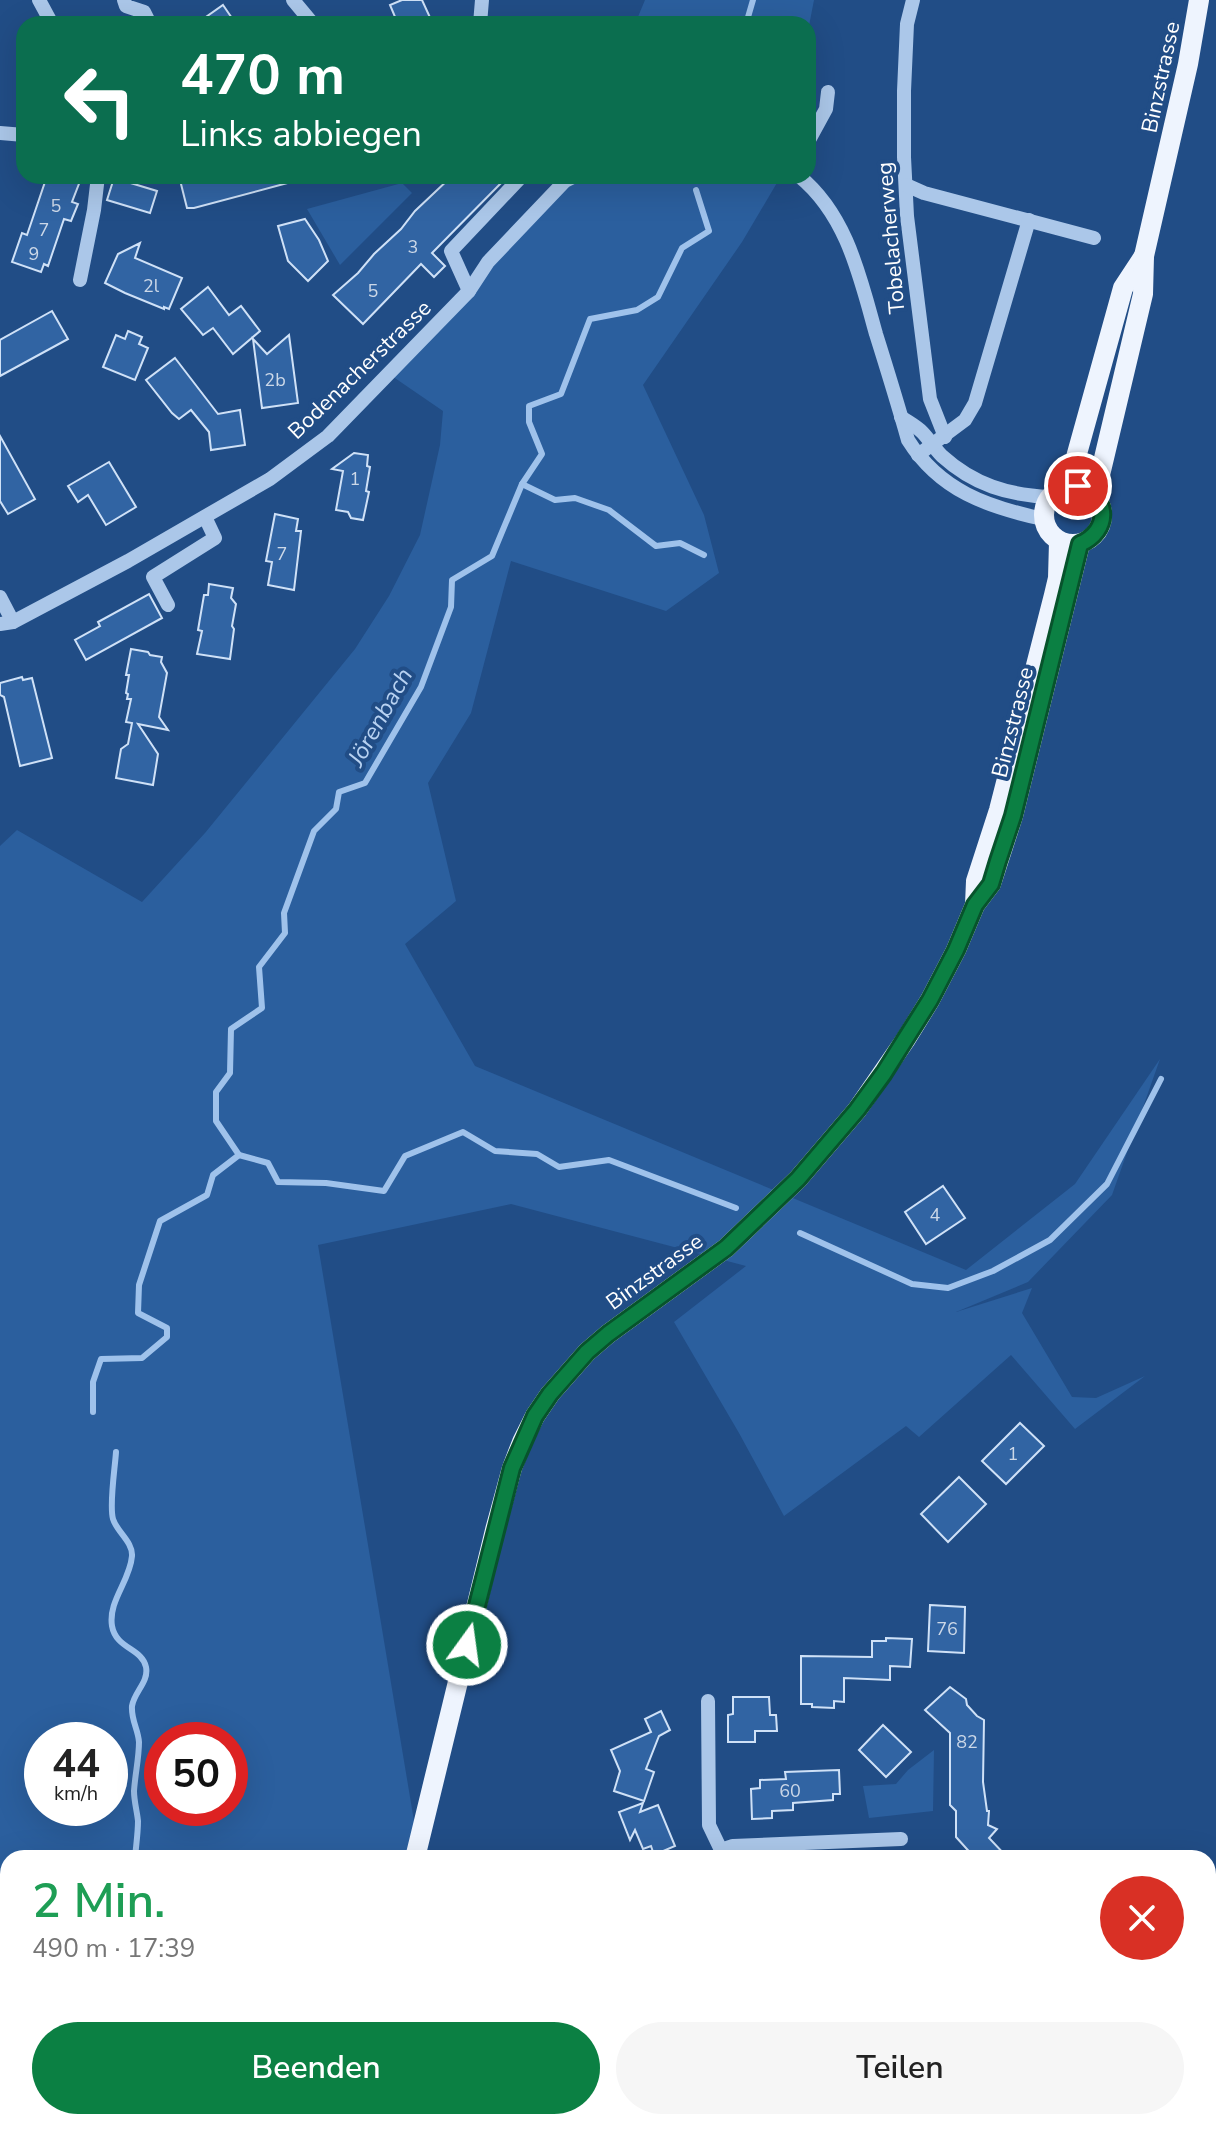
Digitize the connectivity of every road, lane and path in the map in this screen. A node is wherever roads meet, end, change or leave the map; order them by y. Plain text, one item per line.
1 (124, 0) edge
2 (293, 0) edge
3 (913, 0) edge
4 (1199, 0) edge
5 (146, 16) edge
6 (306, 16) edge
7 (828, 92) dead end
8 (816, 127) edge
9 (97, 184) edge
10 (514, 184) edge
11 (561, 184) edge
12 (807, 184) edge
13 (906, 185) junction
14 (1029, 220) junction
15 (1094, 238) dead end
16 (1144, 256) junction
17 (80, 280) dead end
18 (469, 291) junction
19 (901, 417) junction
20 (938, 441) junction
21 (918, 455) junction
22 (1059, 491) junction
23 (1095, 496) junction
24 (205, 517) junction
25 (1043, 519) junction
26 (1070, 543) junction
27 (0, 597) edge
28 (168, 605) dead end
29 (6, 623) edge
30 (708, 1701) dead end
31 (901, 1839) dead end
32 (417, 1850) edge
33 (718, 1850) edge
34 (726, 1850) edge

1 - 5 street
2 - 6 street
3 - 13 street, Tobelacherweg
4 - 16 main road, Binzstrasse
7 - 8 street
9 - 17 street
10 - 18 street
11 - 18 street, Bodenacherstrasse
12 - 19 street
13 - 14 street
13 - 20 street, Tobelacherweg
14 - 15 street
14 - 20 street
16 - 22 main road, Binzstrasse
16 - 23 main road, Binzstrasse
18 - 24 street, Bodenacherstrasse
19 - 20 street
19 - 21 street
20 - 21 street
20 - 22 street
21 - 25 street
22 - 23 main road
22 - 25 main road
23 - 26 main road
24 - 28 street
24 - 29 street, Bodenacherstrasse
25 - 26 main road
26 - 32 main road, Binzstrasse
27 - 29 street, Bodenacherstrasse
30 - 33 street
31 - 34 street

